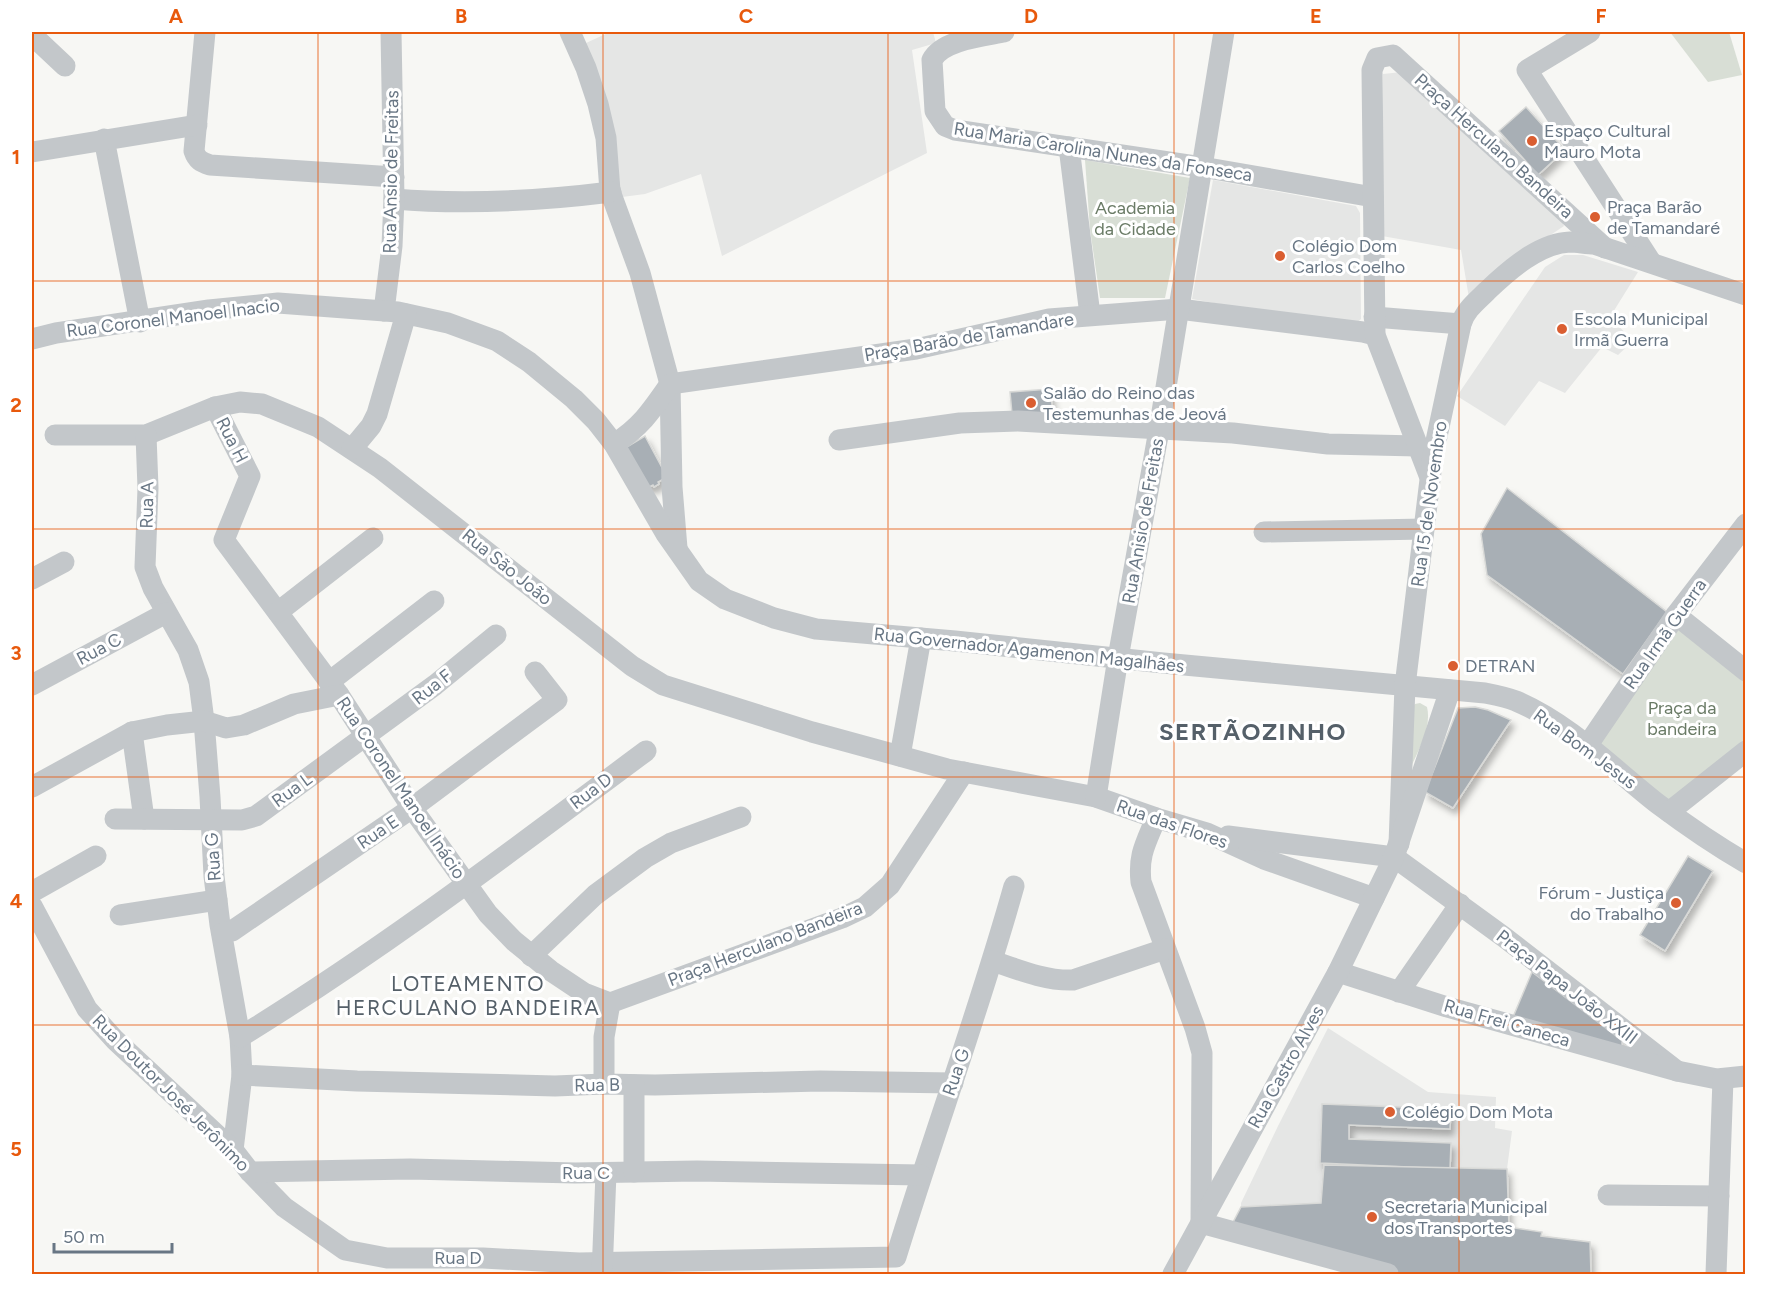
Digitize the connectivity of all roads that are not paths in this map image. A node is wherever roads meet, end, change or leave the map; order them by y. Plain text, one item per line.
1 (205, 32) edge
2 (392, 32) edge
3 (1004, 32) edge
4 (1224, 32) edge
5 (1590, 32) edge
6 (577, 34) edge
7 (32, 35) edge
8 (65, 66) dead end
9 (196, 125) junction
10 (104, 139) junction
11 (1070, 147) junction
12 (32, 152) edge
13 (1202, 167) junction
14 (394, 177) junction
15 (611, 192) junction
16 (1373, 197) junction
17 (394, 199) junction
18 (1606, 248) junction
19 (1651, 262) junction
20 (1746, 295) edge
21 (1179, 309) junction
22 (384, 311) junction
23 (406, 315) junction
24 (1090, 315) junction
25 (140, 322) junction
26 (1461, 324) junction
27 (1375, 326) junction
28 (32, 339) edge
29 (670, 384) junction
30 (215, 407) junction
31 (1159, 430) junction
32 (55, 435) dead end
33 (146, 435) junction
34 (839, 440) dead end
35 (614, 444) junction
36 (1418, 446) junction
37 (352, 450) junction
38 (1430, 479) junction
39 (1746, 524) edge
40 (1424, 529) junction
41 (1264, 532) dead end
42 (373, 538) dead end
43 (224, 540) joint
44 (677, 551) junction
45 (64, 562) dead end
46 (147, 575) joint
47 (32, 579) edge
48 (435, 601) dead end
49 (278, 612) junction
50 (166, 613) junction
51 (1676, 615) junction
52 (496, 635) dead end
53 (921, 638) junction
54 (1118, 658) junction
55 (1746, 671) edge
56 (535, 672) dead end
57 (32, 685) edge
58 (1405, 686) junction
59 (334, 688) junction
60 (1450, 690) junction
61 (204, 721) junction
62 (366, 736) junction
63 (123, 737) junction
64 (1587, 746) junction
65 (646, 750) dead end
66 (1746, 751) edge
67 (900, 756) junction
68 (964, 772) junction
69 (32, 787) edge
70 (1096, 797) junction
71 (412, 808) junction
72 (1669, 812) junction
73 (741, 817) dead end
74 (1156, 818) junction
75 (115, 819) dead end
76 (144, 819) junction
77 (210, 820) junction
78 (1207, 833) junction
79 (1397, 850) junction
80 (96, 856) dead end
81 (1746, 863) edge
82 (466, 884) junction
83 (1014, 886) dead end
84 (32, 892) edge
85 (1374, 898) junction
86 (217, 900) junction
87 (1459, 904) junction
88 (32, 906) edge
89 (120, 915) dead end
90 (222, 933) junction
91 (1165, 949) junction
92 (531, 956) junction
93 (993, 961) junction
94 (1338, 972) junction
95 (1399, 992) junction
96 (610, 1003) junction
97 (240, 1036) junction
98 (1677, 1071) junction
99 (242, 1075) junction
100 (1746, 1076) edge
101 (1723, 1079) junction
102 (953, 1083) junction
103 (604, 1084) junction
104 (634, 1085) junction
105 (233, 1150) junction
106 (250, 1172) junction
107 (634, 1172) junction
108 (606, 1173) junction
109 (921, 1174) junction
110 (1608, 1195) dead end
111 (1719, 1196) junction
112 (1201, 1223) junction
113 (345, 1250) joint
114 (896, 1257) joint
115 (392, 1266) edge
116 (602, 1269) edge
117 (1173, 1275) edge
118 (1388, 1275) edge
119 (1716, 1275) edge

1 - 9 street
2 - 14 street, Rua Ansio de Freitas
3 - 11 street, Rua Maria Carolina Nunes da Fonseca
4 - 13 street, Rua Anisio de Freitas
5 - 19 street
6 - 15 street
7 - 8 street
9 - 10 street
9 - 14 street
10 - 12 street
10 - 25 street
11 - 13 street, Rua Maria Carolina Nunes da Fonseca
11 - 24 street
13 - 16 street, Rua Maria Carolina Nunes da Fonseca
13 - 21 street, Rua Anisio de Freitas
14 - 17 street, Rua Ansio de Freitas
15 - 17 street
15 - 29 street
16 - 18 street, Praça Herculano Bandeira
16 - 27 street
17 - 22 street, Rua Ansio de Freitas
18 - 19 street
18 - 26 street
19 - 20 street
21 - 24 street, Praça Barão de Tamandare
21 - 27 street, Praça Barão de Tamandare
21 - 31 street, Rua Anisio de Freitas
22 - 23 street, Rua Coronel Manoel Inacio
22 - 25 street, Rua Coronel Manoel Inacio
23 - 35 street, Rua Coronel Manoel Inacio
23 - 37 street
24 - 29 street, Praça Barão de Tamandare
25 - 28 street, Rua Coronel Manoel Inacio
26 - 27 street, Praça Barão de Tamandare
26 - 38 street, Rua 15 de Novembro
27 - 36 street
29 - 35 street
29 - 44 street
30 - 33 street, Rua São João
30 - 37 street, Rua São João
30 - 43 street, Rua H
31 - 34 street
31 - 36 street
31 - 54 street, Rua Anisio de Freitas
32 - 33 street, Rua São João
33 - 46 street, Rua A
35 - 44 street, Rua Coronel Manoel Inacio
36 - 38 street
37 - 67 street, Rua São João
38 - 40 street, Rua 15 de Novembro
39 - 51 street, Rua Irmã Guerra
40 - 41 street
40 - 58 street, Rua 15 de Novembro
42 - 49 street
43 - 49 street, Rua Coronel Manoel Inácio
44 - 53 street, Rua Governador Agamenon Magalhães
45 - 47 street
46 - 50 street, Rua G
48 - 59 street
49 - 59 street, Rua Coronel Manoel Inácio
50 - 57 street, Rua C
50 - 61 street, Rua G
51 - 55 street
51 - 64 street, Rua Irmã Guerra
52 - 62 street, Rua F
53 - 54 street, Rua Governador Agamenon Magalhães
53 - 67 street
54 - 58 street, Rua Governador Agamenon Magalhães
54 - 70 street, Rua Anisio de Freitas
56 - 71 street, Rua E
58 - 60 street, Rua Bom Jesus
58 - 79 street, Rua 15 de Novembro
59 - 61 street
59 - 62 street, Rua Coronel Manoel Inácio
60 - 64 street, Rua Bom Jesus
60 - 79 street, Rua Castro Alves
61 - 63 street
61 - 77 street, Rua G
62 - 71 street, Rua Coronel Manoel Inácio
62 - 77 street, Rua L
63 - 69 street
63 - 76 street
64 - 72 street, Rua Bom Jesus
65 - 82 street, Rua D
66 - 72 street
67 - 68 street, Rua São João
68 - 70 street, Rua das Flores
68 - 96 street, Praça Herculano Bandeira
70 - 74 street, Rua das Flores
71 - 82 street, Rua Coronel Manoel Inácio
71 - 90 street, Rua E
72 - 81 street, Rua Bom Jesus
73 - 92 street
74 - 78 street, Rua das Flores
74 - 91 street
75 - 76 street
76 - 77 street
77 - 86 street, Rua G
78 - 79 street
78 - 85 street, Rua das Flores
79 - 85 street, Rua Castro Alves
79 - 87 street, Praça Papa João XXIII
80 - 84 street
82 - 92 street, Rua Coronel Manoel Inácio
82 - 97 street, Rua D
83 - 93 street, Rua G
85 - 94 street, Rua Castro Alves
86 - 89 street
86 - 90 street, Rua G
87 - 95 street
87 - 98 street, Praça Papa João XXIII
88 - 105 street, Rua Doutor José Jerônimo
90 - 97 street, Rua G
91 - 93 street
91 - 112 street
92 - 96 street, Rua Coronel Manoel Inácio
93 - 102 street, Rua G
94 - 95 street, Rua Frei Caneca
94 - 112 street, Rua Castro Alves
95 - 98 street, Rua Frei Caneca
96 - 103 street
97 - 99 street, Rua G
98 - 101 street, Rua Frei Caneca
99 - 103 street, Rua B
99 - 105 street, Rua G
100 - 101 street, Rua Frei Caneca
101 - 111 street
102 - 104 street, Rua B
102 - 109 street, Rua G
103 - 104 street, Rua B
104 - 107 street
105 - 106 street, Rua Doutor José Jerônimo
106 - 108 street, Rua C
106 - 113 street, Rua Doutor José Jerônimo
107 - 108 street, Rua C
107 - 109 street, Rua C
108 - 116 street
109 - 114 street, Rua G
110 - 111 street
111 - 119 street
112 - 117 street, Rua Castro Alves
112 - 118 street
113 - 115 street, Rua D
114 - 116 street, Rua D
115 - 116 street, Rua D

